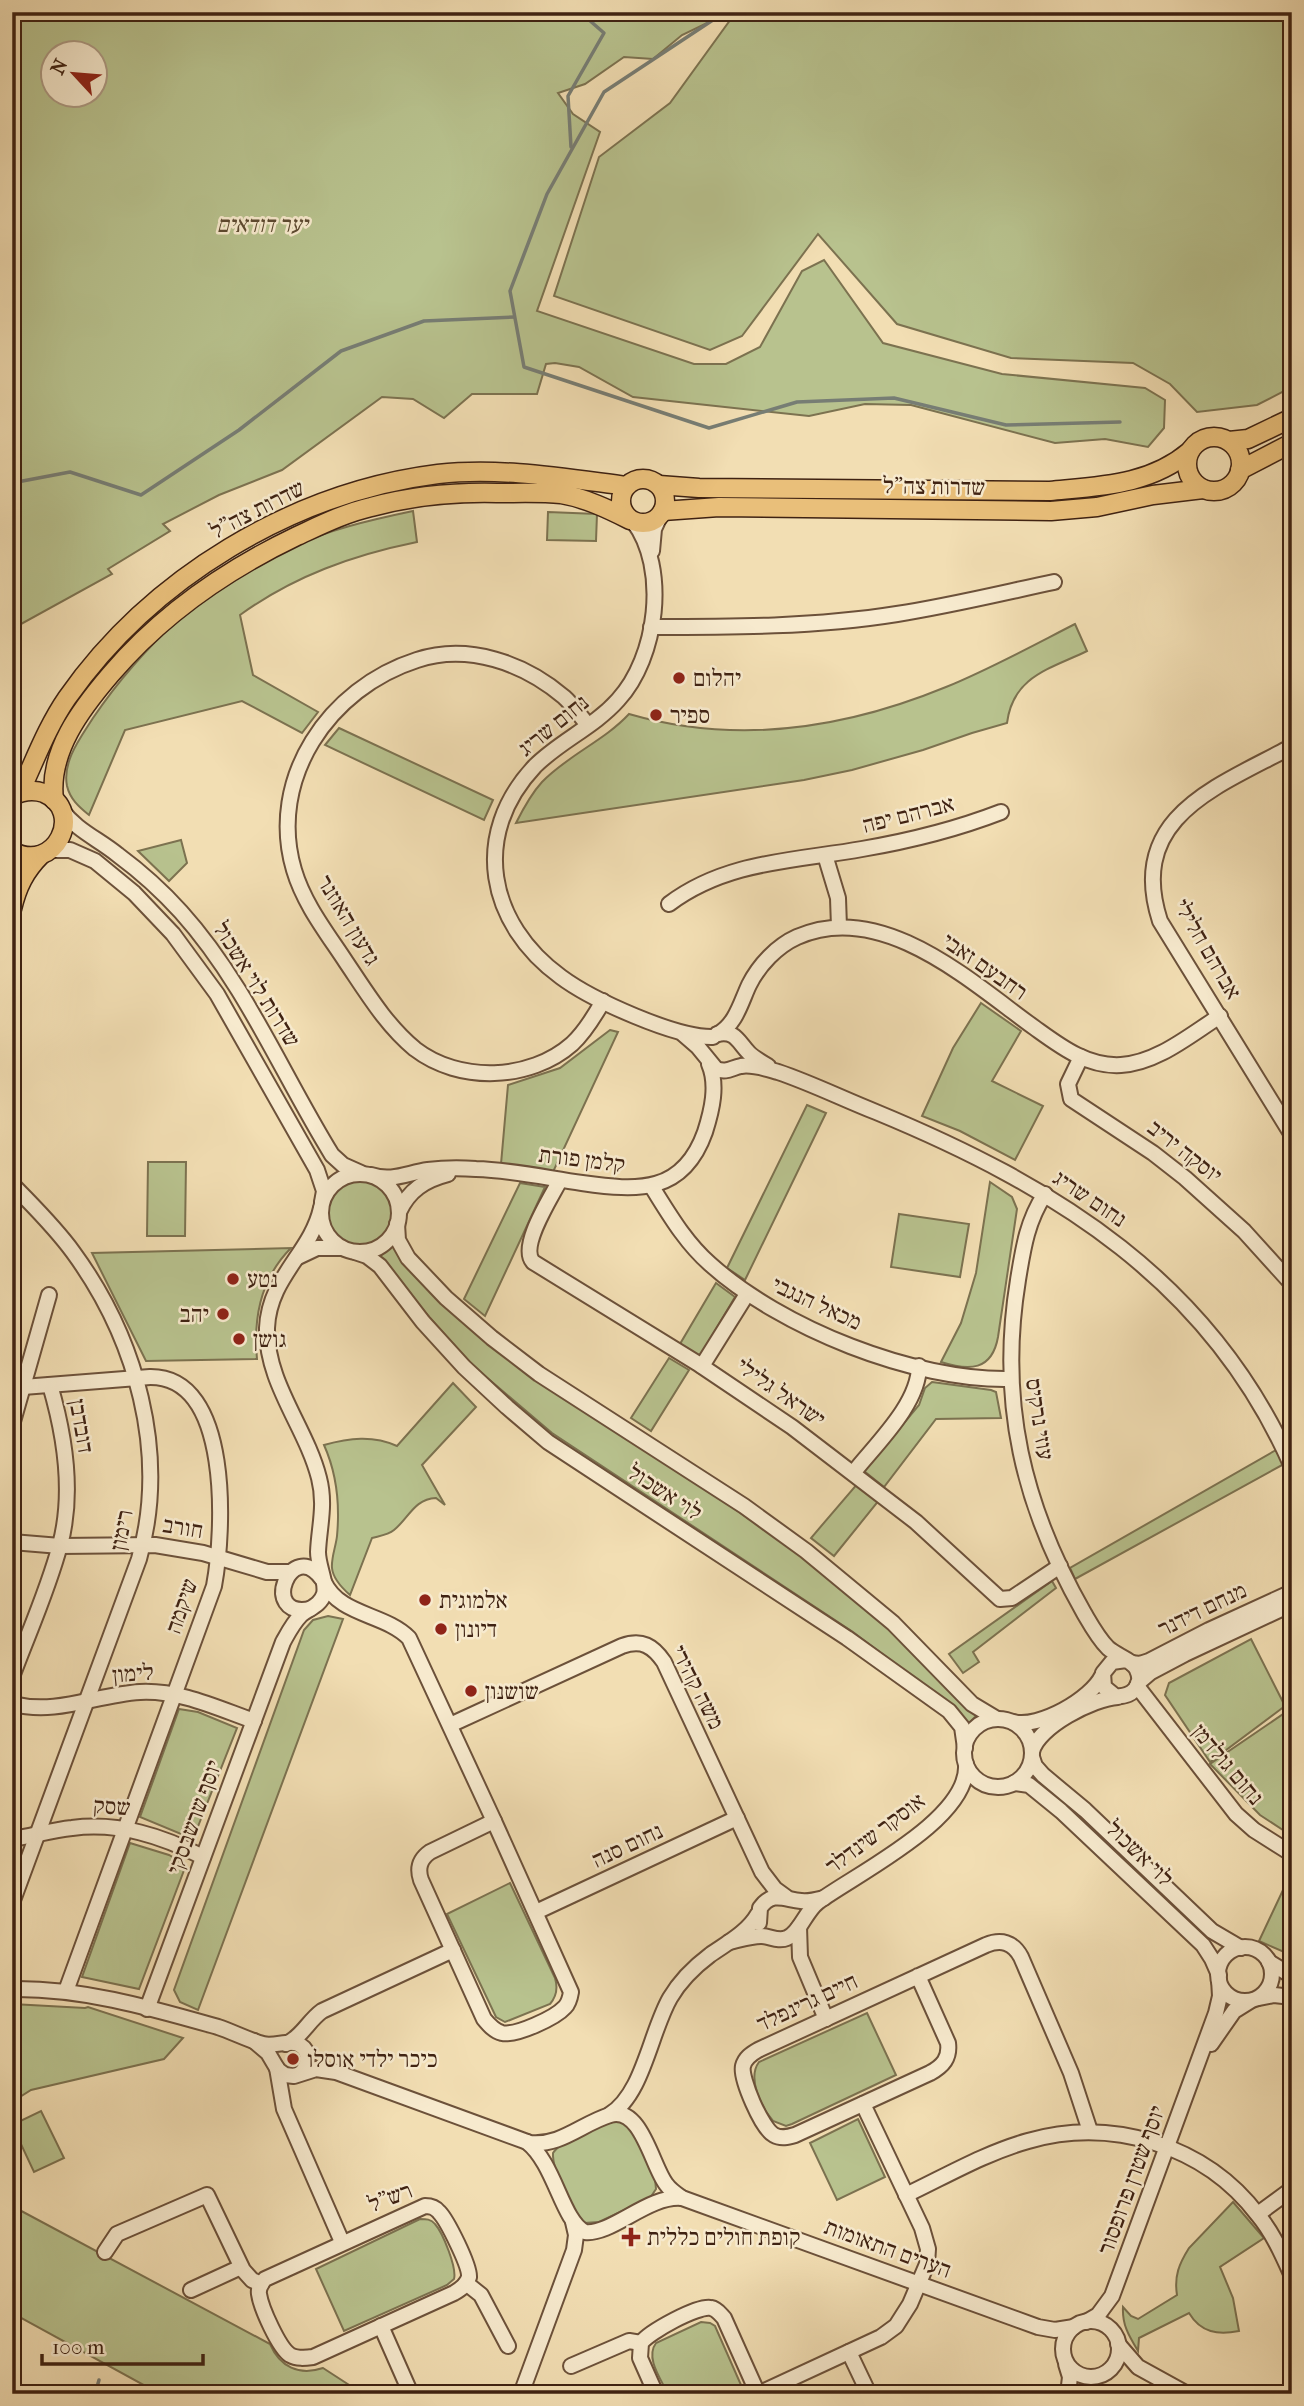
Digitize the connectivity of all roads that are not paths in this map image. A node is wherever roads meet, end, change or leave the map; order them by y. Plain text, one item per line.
1 (1292, 418) edge
2 (1229, 441) junction
3 (1292, 443) edge
4 (1190, 451) junction
5 (1240, 470) junction
6 (659, 485) junction
7 (627, 486) junction
8 (1203, 489) junction
9 (662, 513) junction
10 (632, 521) junction
11 (651, 566) junction
12 (1054, 582) dead end
13 (651, 627) junction
14 (588, 725) junction
15 (1287, 749) dead end
16 (16, 794) edge
17 (57, 804) junction
18 (1001, 812) dead end
19 (12, 851) edge
20 (46, 853) junction
21 (825, 855) junction
22 (669, 904) dead end
23 (12, 909) edge
24 (839, 927) junction
25 (603, 1001) junction
26 (741, 1006) junction
27 (1220, 1016) junction
28 (683, 1034) junction
29 (716, 1035) junction
30 (742, 1043) junction
31 (1081, 1057) junction
32 (708, 1061) junction
33 (735, 1068) junction
34 (778, 1072) junction
35 (712, 1105) junction
36 (1292, 1135) edge
37 (484, 1169) junction
38 (366, 1174) junction
39 (560, 1180) junction
40 (12, 1184) edge
41 (652, 1187) junction
42 (1045, 1194) junction
43 (322, 1205) junction
44 (398, 1218) junction
45 (349, 1250) junction
46 (292, 1263) junction
47 (1292, 1284) edge
48 (747, 1294) junction
49 (49, 1295) dead end
50 (702, 1366) junction
51 (919, 1366) junction
52 (137, 1378) junction
53 (1010, 1379) junction
54 (50, 1385) junction
55 (23, 1387) junction
56 (12, 1425) edge
57 (1287, 1446) edge
58 (1292, 1467) edge
59 (854, 1472) junction
60 (320, 1539) junction
61 (12, 1542) edge
62 (144, 1544) junction
63 (60, 1546) junction
64 (219, 1557) junction
65 (1060, 1566) junction
66 (261, 1571) junction
67 (292, 1571) junction
68 (323, 1580) junction
69 (1292, 1592) edge
70 (284, 1596) junction
71 (1292, 1604) edge
72 (345, 1605) junction
73 (313, 1607) junction
74 (1101, 1640) junction
75 (283, 1642) junction
76 (1171, 1661) junction
77 (1129, 1662) junction
78 (1103, 1673) junction
79 (12, 1677) edge
80 (1138, 1685) junction
81 (174, 1694) junction
82 (1120, 1697) junction
83 (86, 1703) junction
84 (12, 1704) edge
85 (1161, 1718) junction
86 (997, 1719) junction
87 (254, 1721) junction
88 (1013, 1722) junction
89 (450, 1725) junction
90 (965, 1748) junction
91 (1032, 1754) junction
92 (966, 1764) junction
93 (1014, 1783) junction
94 (988, 1785) junction
95 (952, 1802) junction
96 (737, 1818) junction
97 (494, 1821) junction
98 (125, 1829) junction
99 (38, 1834) junction
100 (12, 1839) edge
101 (1292, 1854) edge
102 (203, 1857) junction
103 (762, 1872) junction
104 (788, 1897) junction
105 (824, 1898) junction
106 (12, 1903) edge
107 (759, 1911) junction
108 (536, 1912) junction
109 (800, 1926) junction
110 (772, 1938) junction
111 (729, 1942) junction
112 (1241, 1948) junction
113 (453, 1950) junction
114 (1269, 1962) junction
115 (802, 1964) junction
116 (918, 1976) junction
117 (1292, 1976) edge
118 (1219, 1977) junction
119 (12, 1989) edge
120 (66, 1991) junction
121 (1292, 1997) edge
122 (1254, 1999) junction
123 (147, 2009) junction
124 (826, 2019) junction
125 (307, 2027) junction
126 (254, 2041) junction
127 (284, 2044) junction
128 (306, 2052) junction
129 (276, 2066) junction
130 (341, 2073) junction
131 (299, 2074) junction
132 (1192, 2080) junction
133 (634, 2088) junction
134 (281, 2095) junction
135 (863, 2104) junction
136 (608, 2115) junction
137 (637, 2126) junction
138 (1090, 2132) junction
139 (557, 2141) junction
140 (527, 2142) junction
141 (1168, 2146) junction
142 (548, 2168) junction
143 (663, 2180) junction
144 (1292, 2189) edge
145 (906, 2195) junction
146 (682, 2198) junction
147 (653, 2204) junction
148 (1258, 2214) junction
149 (573, 2222) junction
150 (597, 2231) junction
151 (342, 2242) junction
152 (574, 2250) junction
153 (105, 2252) dead end
154 (241, 2267) junction
155 (1292, 2276) edge
156 (466, 2283) junction
157 (261, 2284) junction
158 (918, 2284) junction
159 (191, 2290) dead end
160 (1112, 2297) junction
161 (1080, 2324) junction
162 (381, 2326) junction
163 (1038, 2327) junction
164 (1116, 2340) junction
165 (641, 2343) junction
166 (508, 2346) dead end
167 (849, 2352) junction
168 (1065, 2358) junction
169 (571, 2366) dead end
170 (1143, 2371) junction
171 (1101, 2374) junction
172 (411, 2394) edge
173 (521, 2394) edge
174 (656, 2394) edge
175 (758, 2394) edge
176 (869, 2394) edge
177 (1071, 2394) edge
178 (1187, 2394) edge

1 - 2 main road
2 - 4 main road
2 - 5 main road
3 - 5 main road
4 - 6 main road, שדרות צה"ל
4 - 8 main road
5 - 8 main road
6 - 7 main road
6 - 9 main road
7 - 10 main road
7 - 16 main road, שדרות צה"ל
8 - 9 main road, שדרות צה"ל
9 - 10 main road
9 - 11 street, נחום שריג
10 - 11 street, נחום שריג
10 - 17 main road, שדרות צה"ל
11 - 13 street, נחום שריג
12 - 13 street
13 - 14 street, נחום שריג
14 - 25 street, נחום שריג
14 - 25 street, גדעון האוזנר
15 - 27 street, אברהם חלילי
16 - 17 main road
17 - 20 main road, שדרות צה"ל
17 - 38 street, שדרות לוי אשכול
18 - 21 street, אברהם יפה
19 - 20 main road
20 - 23 main road
20 - 43 street, שדרות לוי אשכול
21 - 22 street, אברהם יפה
21 - 24 street
24 - 26 street, רחבעם זאבי
24 - 31 street, רחבעם זאבי
25 - 28 street, נחום שריג
26 - 29 street, רחבעם זאבי
26 - 30 street, רחבעם זאבי
27 - 31 street, רחבעם זאבי
27 - 36 street, אברהם חלילי
28 - 29 street, נחום שריג
28 - 32 street, נחום שריג
29 - 30 street
29 - 32 street
30 - 33 street
30 - 34 street, נחום שריג
31 - 47 street, יוסקה יריב
32 - 33 street
32 - 35 street, קלמן פורת
33 - 34 street, נחום שריג
33 - 35 street, קלמן פורת
34 - 42 street, נחום שריג
35 - 41 street, קלמן פורת
37 - 38 street, קלמן פורת
37 - 39 street, קלמן פורת
37 - 44 street, קלמן פורת
38 - 43 street
38 - 44 street
39 - 41 street, קלמן פורת
39 - 50 street, ישראל גלילי
40 - 52 street, רימון
41 - 48 street, מכאל הנגבי
42 - 53 street, עוזי נרקיס
42 - 57 street, נחום שריג
43 - 45 street
43 - 46 street
44 - 45 street
44 - 86 street, לוי אשכול
45 - 46 street
45 - 90 street, לוי אשכול
46 - 60 street
48 - 50 street
48 - 51 street, מכאל הנגבי
49 - 55 street
50 - 59 street, ישראל גלילי
51 - 53 street, מכאל הנגבי
51 - 59 street
52 - 54 street, שיקמה
52 - 62 street, רימון
52 - 64 street, שיקמה
53 - 65 street, עוזי נרקיס
54 - 55 street, שיקמה
54 - 63 street, דובדבן
55 - 56 street
57 - 58 street, נחום שריג
59 - 65 street, ישראל גלילי
60 - 67 street
60 - 68 street
61 - 63 street, חורב
62 - 63 street, חורב
62 - 64 street, חורב
62 - 83 street, רימון
63 - 79 street, דובדבן
64 - 66 street, חורב
64 - 81 street, שיקמה
65 - 74 street, עוזי נרקיס
66 - 67 street, חורב
66 - 70 street, חורב
67 - 68 street
67 - 70 street
68 - 72 street
68 - 73 street
69 - 77 street, מנחם דידנר
70 - 73 street
70 - 75 street, יוסף שרשבסקי
71 - 76 street, מנחם דידנר
72 - 73 street
72 - 89 street
73 - 75 street, יוסף שרשבסקי
74 - 77 street, עוזי נרקיס
74 - 78 street, עוזי נרקיס
75 - 87 street, יוסף שרשבסקי
76 - 80 street, מנחם דידנר
76 - 85 street
77 - 78 street
77 - 80 street
78 - 82 street
78 - 88 street
80 - 82 street
80 - 85 street, נחום גולדמן
81 - 83 street, לימון
81 - 87 street, לימון
81 - 98 street, שיקמה
82 - 85 street, נחום גולדמן
82 - 91 street
83 - 84 street, לימון
83 - 99 street, רימון
85 - 101 street, נחום גולדמן
86 - 88 street
86 - 90 street
87 - 102 street, יוסף שרשבסקי
88 - 91 street
89 - 96 street, משה קהירי
89 - 97 street
90 - 92 street
91 - 93 street
91 - 112 street, לוי אשכול
92 - 94 street
92 - 95 street, אוסקר שינדלר
93 - 94 street
93 - 118 street, לוי אשכול
94 - 95 street, אוסקר שינדלר
95 - 105 street, אוסקר שינדלר
96 - 103 street, משה קהירי
96 - 108 street, נחום סנה
97 - 108 street
97 - 113 street
98 - 99 street, שסק
98 - 102 street, שסק
98 - 120 street, שיקמה
99 - 100 street, שסק
99 - 106 street, רימון
102 - 123 street, יוסף שרשבסקי
103 - 104 street, משה קהירי
103 - 107 street, משה קהירי
104 - 105 street, אוסקר שינדלר
104 - 107 street
104 - 109 street
105 - 109 street, אוסקר שינדלר
107 - 110 street
107 - 111 street
108 - 113 street
109 - 110 street
109 - 115 street
110 - 111 street
110 - 115 street
111 - 133 street
112 - 114 street
112 - 118 street
113 - 125 street
114 - 117 street
114 - 122 street
115 - 124 street
116 - 124 street, חיים גרינפלד
116 - 135 street
116 - 138 street, חיים גרינפלד
118 - 122 street
118 - 132 street
119 - 120 street
120 - 123 street
121 - 122 street
122 - 132 street
123 - 126 street
124 - 135 street, חיים גרינפלד
125 - 127 street
125 - 128 street
126 - 127 street
126 - 129 street
127 - 128 street
127 - 129 street
128 - 130 street
128 - 131 street
129 - 131 street
129 - 134 street
130 - 131 street
130 - 140 street
131 - 134 street
132 - 141 street, יוסף שטרן פרופסור
133 - 136 street
133 - 137 street
134 - 151 street
135 - 145 street
136 - 137 street
136 - 139 street
137 - 143 street
138 - 141 street
138 - 145 street
139 - 140 street
139 - 142 street
140 - 142 street
141 - 148 street
141 - 160 street, יוסף שטרן פרופסור
142 - 149 street
143 - 146 street
143 - 147 street
144 - 148 street
145 - 158 street
146 - 147 street
146 - 158 street, הערים התאומות
147 - 150 street
148 - 155 street
149 - 150 street
149 - 152 street
150 - 152 street
151 - 156 street, רש"ל
151 - 157 street
152 - 173 street
153 - 154 street
154 - 157 street
154 - 159 street
156 - 162 street
156 - 166 street
157 - 162 street
158 - 163 street, הערים התאומות
158 - 167 street
160 - 161 street
160 - 164 street
161 - 163 street
161 - 164 street
161 - 168 street
162 - 172 street
163 - 168 street
164 - 170 street
164 - 171 street
165 - 169 street
165 - 174 street
165 - 175 street
167 - 175 street
167 - 176 street
168 - 171 street
168 - 177 street
170 - 171 street
170 - 178 street
171 - 177 street

